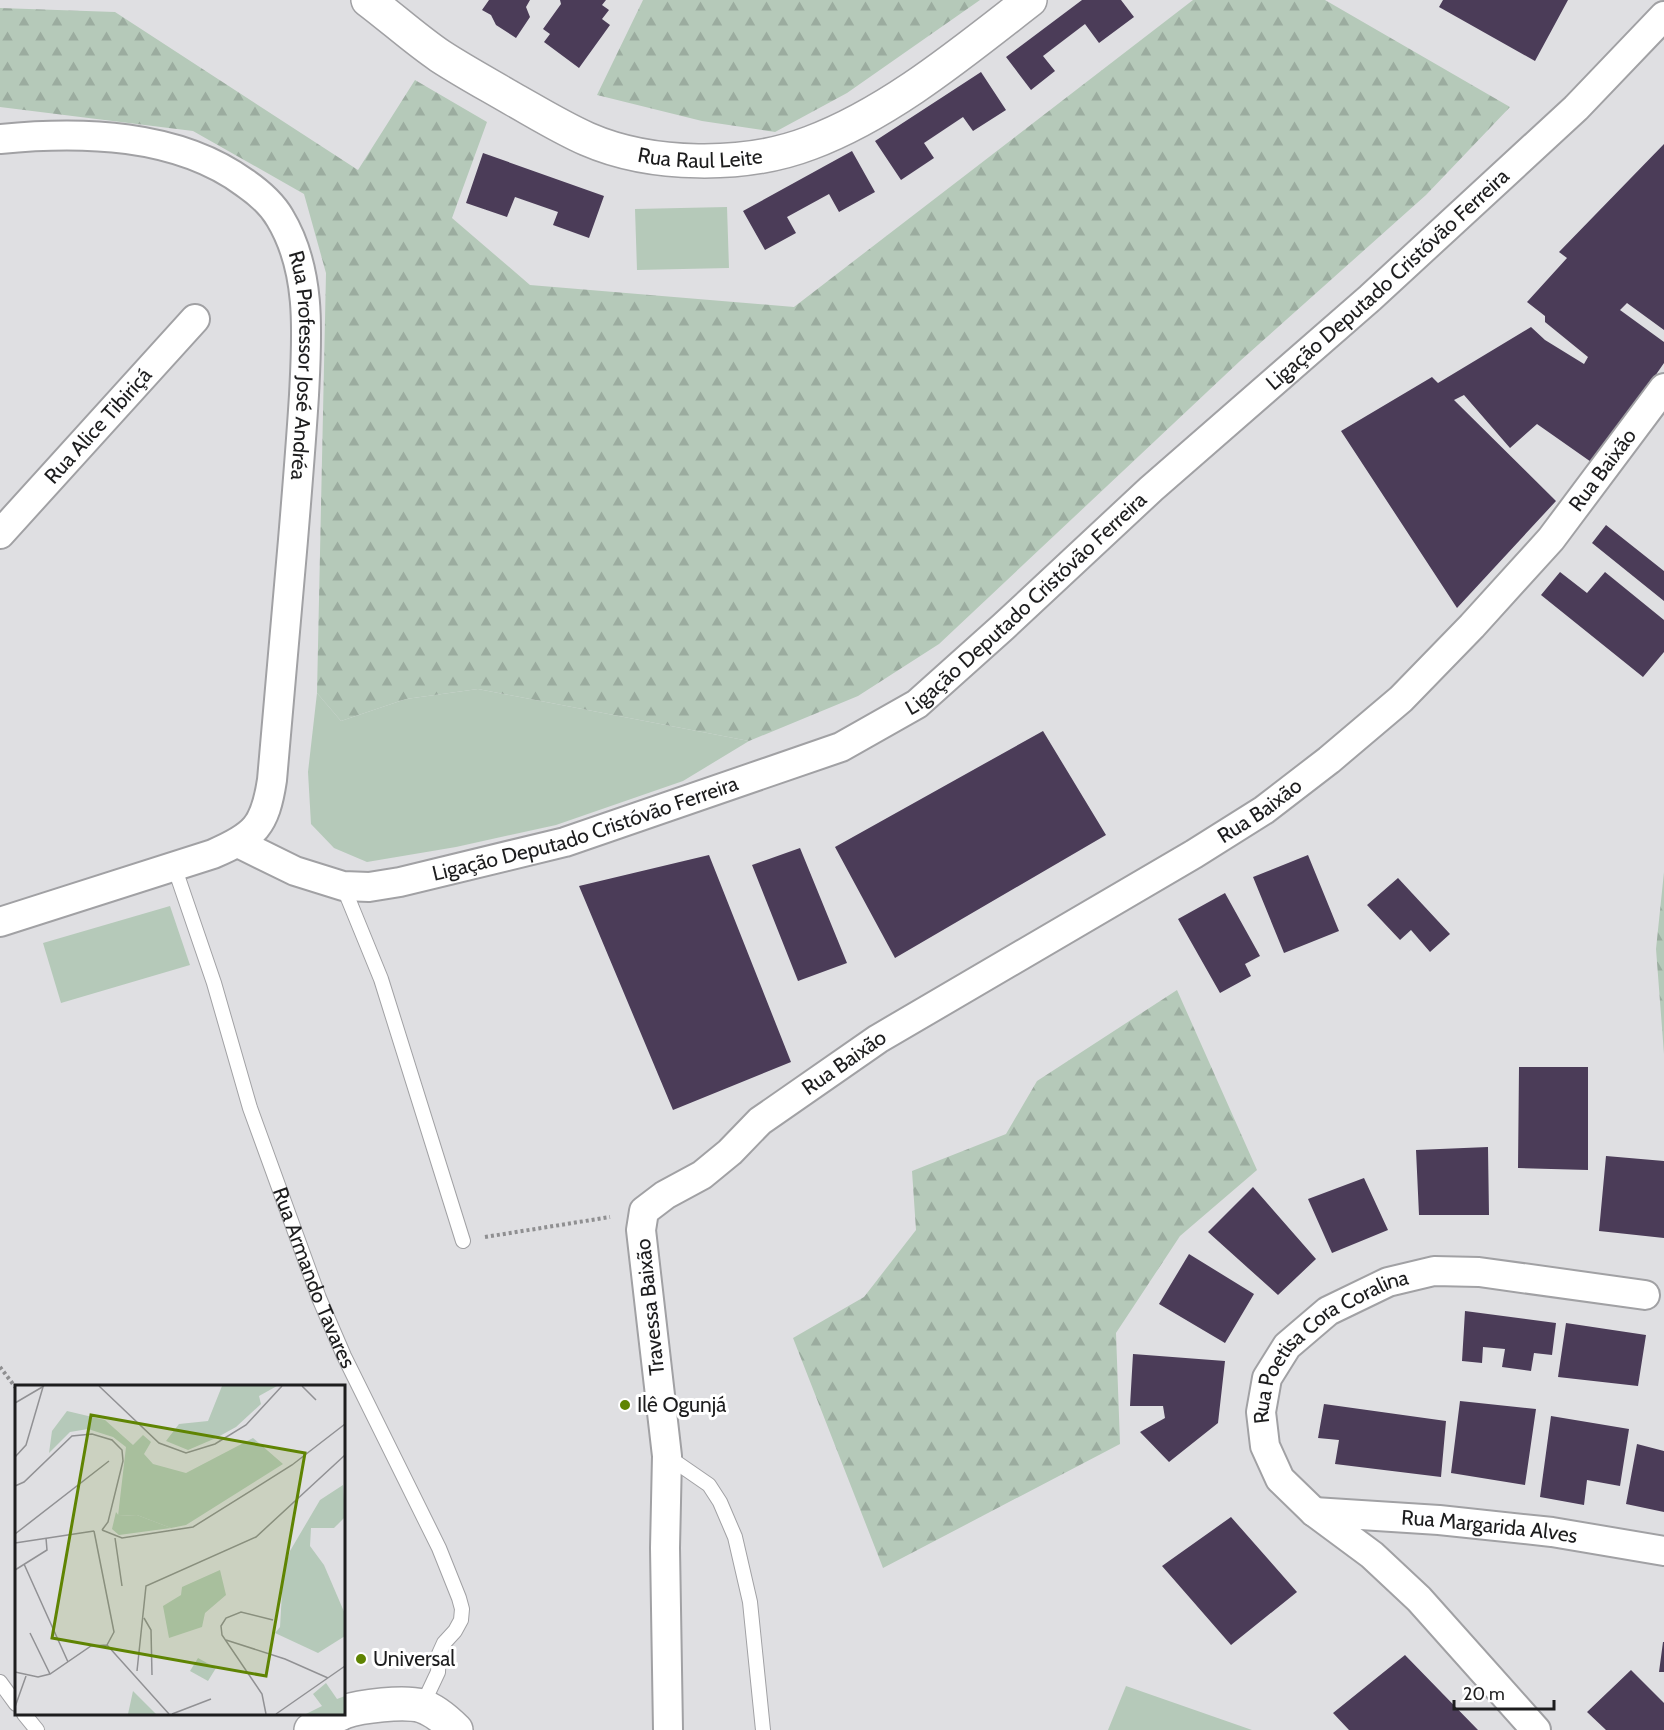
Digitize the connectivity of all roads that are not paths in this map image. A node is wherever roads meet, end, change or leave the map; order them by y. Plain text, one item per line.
1 (368, 0) edge
2 (1030, 0) edge
3 (1664, 16) edge
4 (0, 139) edge
5 (195, 319) dead end
6 (1664, 388) edge
7 (0, 534) edge
8 (238, 843) junction
9 (174, 866) junction
10 (343, 886) junction
11 (0, 922) edge
12 (760, 1121) joint
13 (463, 1241) road end
14 (1645, 1295) dead end
15 (667, 1456) junction
16 (1314, 1512) junction
17 (1664, 1551) edge
18 (0, 1682) edge
19 (15, 1703) edge
20 (422, 1706) junction
21 (345, 1712) edge
22 (26, 1715) edge
23 (337, 1715) edge
24 (37, 1730) edge
25 (311, 1730) edge
26 (456, 1730) edge
27 (668, 1730) edge
28 (763, 1730) edge
29 (1536, 1730) edge

1 - 2 street, Rua Raul Leite
3 - 10 street, Ligação Deputado Cristóvão Ferreira
4 - 8 street, Rua Professor José Andréa
5 - 7 street, Rua Alice Tibiriçá
6 - 12 street, Rua Baixão
8 - 9 street
8 - 10 street, Ligação Deputado Cristóvão Ferreira
9 - 11 street
9 - 20 lane, Rua Armando Tavares
10 - 13 lane
12 - 15 street, Travessa Baixão
14 - 16 street, Rua Poetisa Cora Coralina
15 - 27 street, Travessa Baixão
15 - 28 lane
16 - 17 street, Rua Margarida Alves
16 - 29 street, Rua Poetisa Cora Coralina
18 - 19 lane
20 - 21 street
20 - 26 street
22 - 24 lane
23 - 25 street

